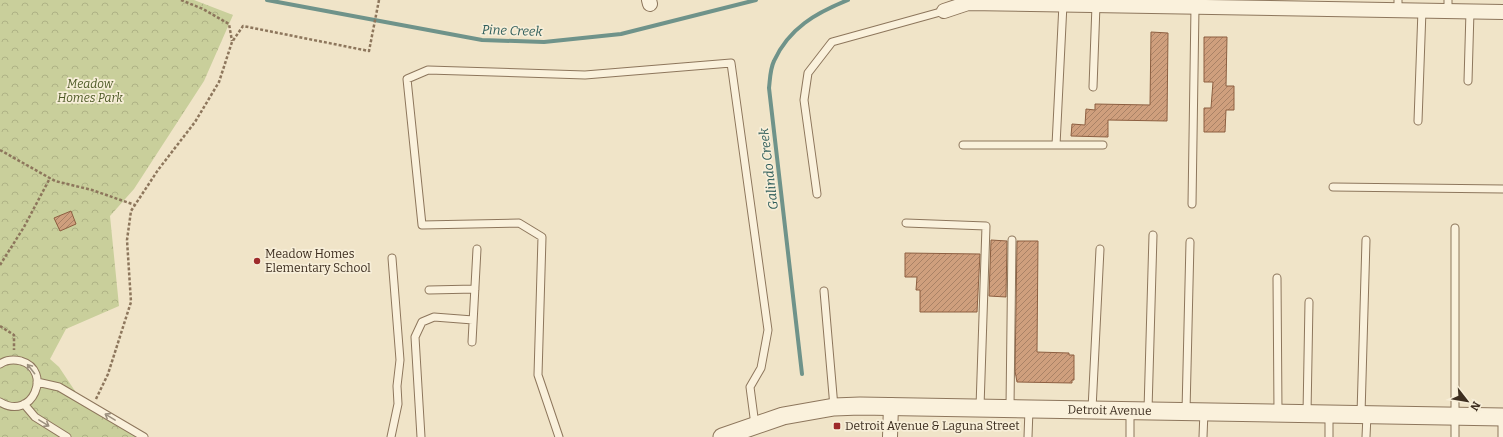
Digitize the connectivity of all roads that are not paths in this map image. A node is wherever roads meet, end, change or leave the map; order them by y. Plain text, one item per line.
1 (1063, 4) junction
2 (1096, 5) junction
3 (1356, 5) edge
4 (1398, 5) edge
5 (1448, 5) edge
6 (1195, 6) junction
7 (1422, 10) junction
8 (944, 11) joint
9 (1470, 11) junction
10 (1503, 12) edge
11 (1468, 81) dead end
12 (1093, 87) dead end
13 (1418, 121) dead end
14 (963, 145) dead end
15 (1056, 145) junction
16 (1103, 145) dead end
17 (1333, 187) dead end
18 (1503, 189) edge
19 (817, 194) dead end
20 (1192, 204) dead end
21 (906, 223) dead end
22 (1455, 228) dead end
23 (1153, 235) dead end
24 (1012, 240) dead end
25 (1366, 240) dead end
26 (1190, 242) dead end
27 (477, 249) dead end
28 (1100, 249) dead end
29 (392, 258) dead end
30 (1277, 278) dead end
31 (475, 288) junction
32 (429, 290) dead end
33 (824, 291) dead end
34 (1309, 302) dead end
35 (473, 320) junction
36 (472, 342) dead end
37 (0, 364) edge
38 (37, 382) junction
39 (0, 402) edge
40 (24, 404) junction
41 (891, 405) junction
42 (834, 407) junction
43 (980, 407) junction
44 (1010, 407) junction
45 (1029, 408) junction
46 (1092, 409) junction
47 (1130, 410) junction
48 (1148, 410) junction
49 (1186, 411) junction
50 (1204, 411) junction
51 (1278, 412) junction
52 (1307, 413) junction
53 (1329, 413) junction
54 (1364, 414) junction
55 (1455, 416) junction
56 (1503, 416) edge
57 (755, 425) junction
58 (67, 437) edge
59 (144, 437) edge
60 (391, 437) edge
61 (421, 437) edge
62 (559, 437) edge
63 (722, 437) edge
64 (890, 437) edge
65 (1028, 437) edge
66 (1130, 437) edge
67 (1203, 437) edge
68 (1329, 437) edge
69 (1366, 437) edge
70 (1455, 437) edge
71 (1502, 437) edge

1 - 2 street
1 - 8 street
1 - 15 lane
2 - 6 street
2 - 12 lane
3 - 4 street
3 - 6 street
4 - 7 street
5 - 7 street
5 - 9 street
6 - 20 lane
7 - 13 lane
8 - 19 lane
9 - 10 street
9 - 11 lane
14 - 15 lane
15 - 16 lane
17 - 18 lane
21 - 43 lane
22 - 55 lane
23 - 48 lane
24 - 44 lane
25 - 54 lane
26 - 49 lane
27 - 31 lane
28 - 46 lane
29 - 60 lane
30 - 51 lane
31 - 32 lane
31 - 35 lane
33 - 42 lane
34 - 52 lane
35 - 36 lane
35 - 61 lane
38 -> 37 lane
38 - 40 lane
59 -> 38 lane
39 - 40 lane
40 -> 58 lane
41 - 42 street, Detroit Avenue
41 - 43 street, Detroit Avenue
41 - 64 street
42 - 57 street, Detroit Avenue
43 - 44 street, Detroit Avenue
44 - 45 street, Detroit Avenue
45 - 46 street, Detroit Avenue
45 - 65 lane
46 - 47 street, Detroit Avenue
47 - 48 street, Detroit Avenue
47 - 66 lane
48 - 49 street, Detroit Avenue
49 - 50 street, Detroit Avenue
50 - 51 street, Detroit Avenue
50 - 67 lane
51 - 52 street, Detroit Avenue
52 - 53 street, Detroit Avenue
53 - 54 street, Detroit Avenue
53 - 68 lane
54 - 55 street, Detroit Avenue
54 - 69 lane
55 - 56 street, Detroit Avenue
55 - 70 lane
56 - 71 lane
57 - 62 lane
57 - 63 street, Detroit Avenue

